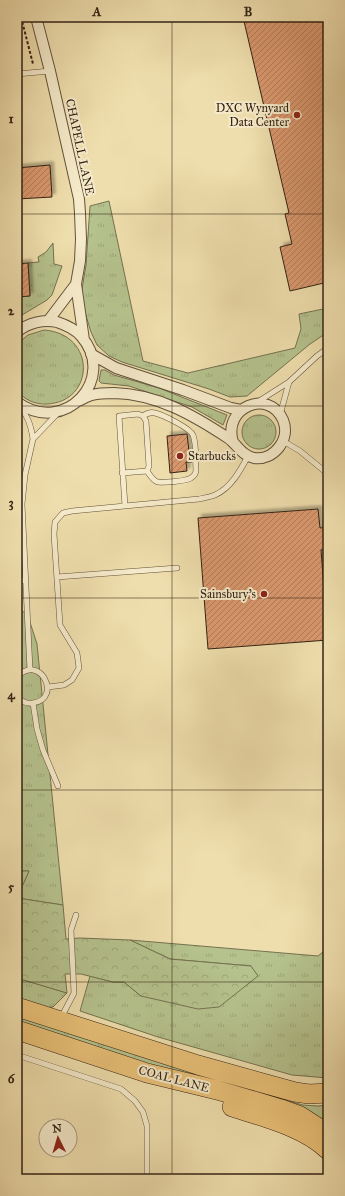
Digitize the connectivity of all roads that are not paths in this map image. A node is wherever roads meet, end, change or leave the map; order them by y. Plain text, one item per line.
1 (36, 17) edge
2 (50, 71) junction
3 (17, 74) edge
4 (76, 284) junction
5 (48, 321) junction
6 (18, 331) edge
7 (84, 340) junction
8 (328, 348) edge
9 (91, 354) junction
10 (289, 382) junction
11 (78, 401) junction
12 (17, 402) edge
13 (253, 404) junction
14 (64, 410) junction
15 (241, 410) junction
16 (280, 415) junction
17 (144, 416) junction
18 (34, 439) junction
19 (283, 441) junction
20 (233, 442) junction
21 (248, 456) junction
22 (147, 470) junction
23 (122, 474) junction
24 (328, 474) edge
25 (125, 506) junction
26 (177, 568) dead end
27 (57, 577) junction
28 (25, 580) junction
29 (17, 581) edge
30 (30, 670) junction
31 (17, 677) edge
32 (48, 687) junction
33 (17, 696) edge
34 (33, 703) junction
35 (58, 786) dead end
36 (76, 915) dead end
37 (17, 1007) edge
38 (60, 1021) junction
39 (17, 1030) edge
40 (17, 1055) edge
41 (147, 1073) junction
42 (328, 1093) edge
43 (328, 1134) edge
44 (328, 1150) edge
45 (147, 1179) edge

1 - 2 street, CHAPELL LANE
2 - 3 lane
2 - 4 street, CHAPELL LANE
4 - 5 street, CHAPELL LANE
4 - 7 street, CHAPELL LANE
5 - 6 street
5 - 7 street
7 - 9 street
8 - 10 lane
9 - 11 street
9 - 15 street
10 - 13 lane
10 - 16 lane
11 - 14 street
11 - 20 street
12 - 14 street
12 - 18 lane
13 - 15 street
13 - 16 street
14 - 18 lane
15 - 20 street
16 - 19 street
17 - 22 lane
17 - 22 lane
17 - 23 lane
18 - 28 lane
19 - 21 street
19 - 24 lane
20 - 21 street
21 - 25 lane
22 - 23 lane
23 - 25 lane
25 - 27 lane
26 - 27 lane
27 - 32 lane
28 - 29 lane
28 - 30 lane
30 - 31 lane
30 - 32 lane
32 - 34 lane
33 - 34 lane
34 - 35 lane
36 - 38 lane
37 - 38 highway, COAL LANE
38 - 42 highway, COAL LANE
39 - 41 highway, COAL LANE
40 - 45 lane
41 - 43 highway, COAL LANE
41 - 44 highway

